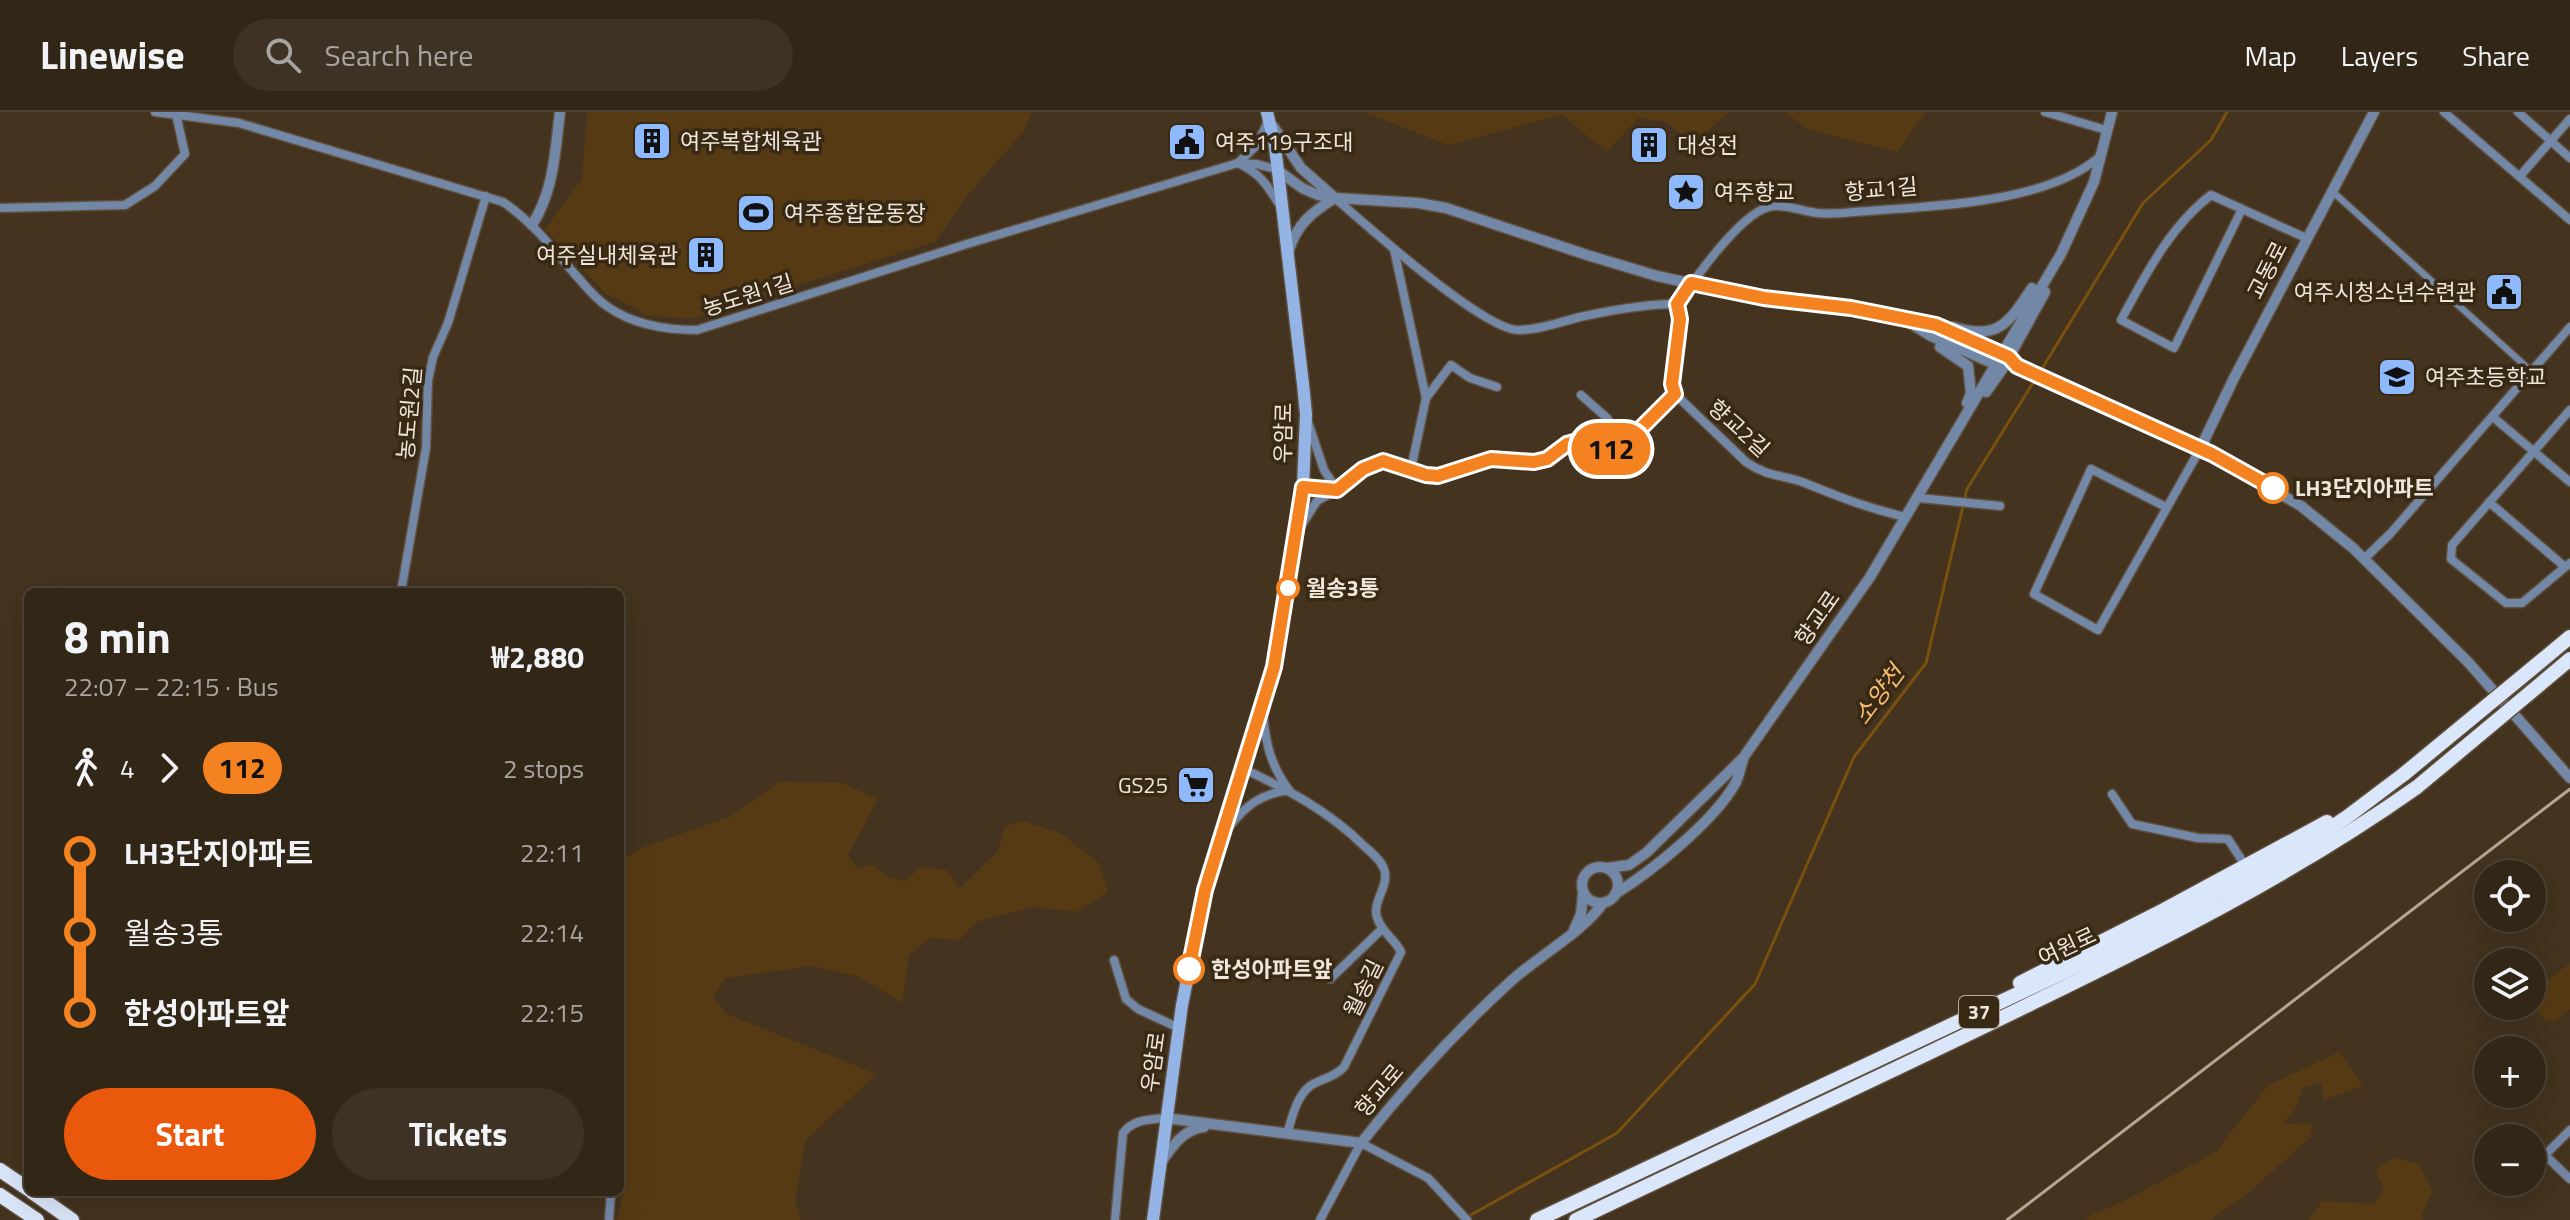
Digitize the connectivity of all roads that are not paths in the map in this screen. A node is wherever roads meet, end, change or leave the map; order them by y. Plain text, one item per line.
1 (155, 112) edge
2 (560, 112) edge
3 (2045, 112) edge
4 (2112, 112) edge
5 (2374, 112) edge
6 (2444, 112) edge
7 (2518, 112) edge
8 (176, 114) junction
9 (1268, 115) edge
10 (2570, 119) edge
11 (2106, 130) junction
12 (2550, 141) junction
13 (2098, 158) junction
14 (2570, 158) edge
15 (1238, 163) junction
16 (1276, 169) junction
17 (2520, 176) junction
18 (2332, 191) junction
19 (486, 196) junction
20 (1335, 198) junction
21 (1281, 207) junction
22 (0, 208) edge
23 (2242, 209) junction
24 (2570, 220) edge
25 (532, 225) junction
26 (2306, 238) junction
27 (1394, 249) junction
28 (1287, 256) junction
29 (2046, 277) junction
30 (1691, 283) junction
31 (1677, 304) junction
32 (1907, 321) junction
33 (1936, 325) junction
34 (2570, 327) edge
35 (1931, 336) junction
36 (2005, 355) junction
37 (1998, 366) junction
38 (2021, 368) junction
39 (2531, 371) junction
40 (1497, 387) dead end
41 (1675, 394) junction
42 (1581, 395) dead end
43 (1426, 398) junction
44 (2570, 410) edge
45 (1306, 414) junction
46 (2493, 417) junction
47 (1956, 431) junction
48 (1623, 446) junction
49 (2200, 449) junction
50 (2534, 451) junction
51 (1411, 469) junction
52 (2570, 482) edge
53 (1303, 487) junction
54 (1337, 490) junction
55 (1919, 498) junction
56 (2489, 502) junction
57 (1997, 505) dead end
58 (2166, 507) junction
59 (1906, 517) junction
60 (1296, 535) junction
61 (2364, 559) junction
62 (2568, 565) edge
63 (402, 588) edge
64 (2570, 637) edge
65 (2570, 659) edge
66 (1263, 709) junction
67 (1743, 758) junction
68 (1244, 769) junction
69 (2570, 778) edge
70 (1289, 790) junction
71 (2112, 794) dead end
72 (2347, 817) junction
73 (1220, 837) junction
74 (2245, 865) junction
75 (1607, 868) junction
76 (1583, 894) junction
77 (1615, 894) junction
78 (1603, 903) junction
79 (1382, 929) junction
80 (1574, 930) junction
81 (1114, 960) dead end
82 (1330, 979) dead end
83 (1971, 1016) junction
84 (1179, 1028) junction
85 (1165, 1118) junction
86 (1214, 1126) junction
87 (2570, 1130) edge
88 (1287, 1134) junction
89 (1361, 1143) junction
90 (1159, 1166) junction
91 (0, 1170) edge
92 (2570, 1179) edge
93 (24, 1187) edge
94 (0, 1195) edge
95 (37, 1196) edge
96 (611, 1196) edge
97 (37, 1220) edge
98 (72, 1220) edge
99 (609, 1220) edge
100 (1115, 1220) edge
101 (1153, 1220) edge
102 (1320, 1220) edge
103 (1467, 1220) edge
104 (1537, 1220) edge
105 (1576, 1220) edge

1 - 8 street, 농도원1길
2 - 25 street
3 - 11 street
4 - 11 street, 향교로
5 - 18 street, 교동로
6 - 17 street
7 - 12 street
8 - 19 street, 농도원1길
8 - 22 street
9 - 15 street
9 - 16 main road, 우암로
9 - 20 street
10 - 12 street
11 - 13 street, 향교로
12 - 14 street
12 - 17 street
13 - 29 street, 향교로
13 - 30 street, 향교1길
15 - 16 street, 농도원1길
15 - 21 street
15 - 25 street, 농도원1길
16 - 20 street
16 - 21 main road, 우암로
17 - 24 street
18 - 26 street, 교동로
18 - 39 street
19 - 25 street, 농도원1길
19 - 63 street, 농도원2길
20 - 27 street
20 - 28 street
20 - 30 street
21 - 28 main road, 우암로
23 - 23 street
23 - 26 street
26 - 49 street, 교동로
27 - 31 street
27 - 43 street
28 - 45 main road, 우암로
29 - 33 street
29 - 36 street, 향교로
30 - 31 street, 향교1길
30 - 32 street
31 - 41 street
32 - 33 street
32 - 35 street
33 - 36 street
34 - 39 street
35 - 37 street
35 - 47 street
36 - 37 street, 향교로
36 - 38 street
37 - 38 street
37 - 47 street, 향교로
38 - 49 street
39 - 46 street
40 - 43 street
41 - 48 street
41 - 59 street, 향교2길
42 - 48 street
43 - 51 street
44 - 50 street
45 - 53 main road, 우암로
45 - 54 street
46 - 50 street
46 - 61 street
47 - 55 street, 향교로
48 - 51 street
49 - 58 street
49 - 61 street
50 - 52 street
50 - 56 street
51 - 54 street
53 - 54 street
53 - 60 main road, 우암로
54 - 60 street
55 - 57 street
55 - 59 street, 향교로
56 - 62 street
56 - 62 street
58 - 58 street
59 - 67 street, 향교로
60 - 66 main road, 우암로
61 - 69 street
64 - 72 highway, 여원로 / 37, bridge
65 - 105 highway, 여원로 / 37, bridge
66 - 68 main road, 우암로
66 - 70 street
67 - 75 street, 향교로
67 - 77 street, 향교로
68 - 70 street, 월송길
68 - 73 main road, 우암로
70 - 73 street
70 - 79 street, 월송길
71 - 74 street
72 - 74 highway
72 - 83 highway, 여원로 / 37
73 - 84 main road, 우암로
74 - 83 highway
75 - 76 street
75 - 77 street
76 - 78 street
76 - 80 street
77 - 78 street
78 - 80 street, 향교로
79 - 82 street
79 - 88 street, 월송길
80 - 89 street, 향교로
81 - 84 street
83 - 104 highway, 여원로 / 37
84 - 85 main road, 우암로
85 - 86 street, 향교로
85 - 90 main road, 우암로
85 - 100 street
86 - 88 street, 향교로
86 - 90 street
87 - 92 street
88 - 89 street, 향교로
89 - 102 street
89 - 103 street
90 - 101 main road, 우암로
91 - 93 highway
94 - 97 highway
95 - 98 highway
96 - 99 street

